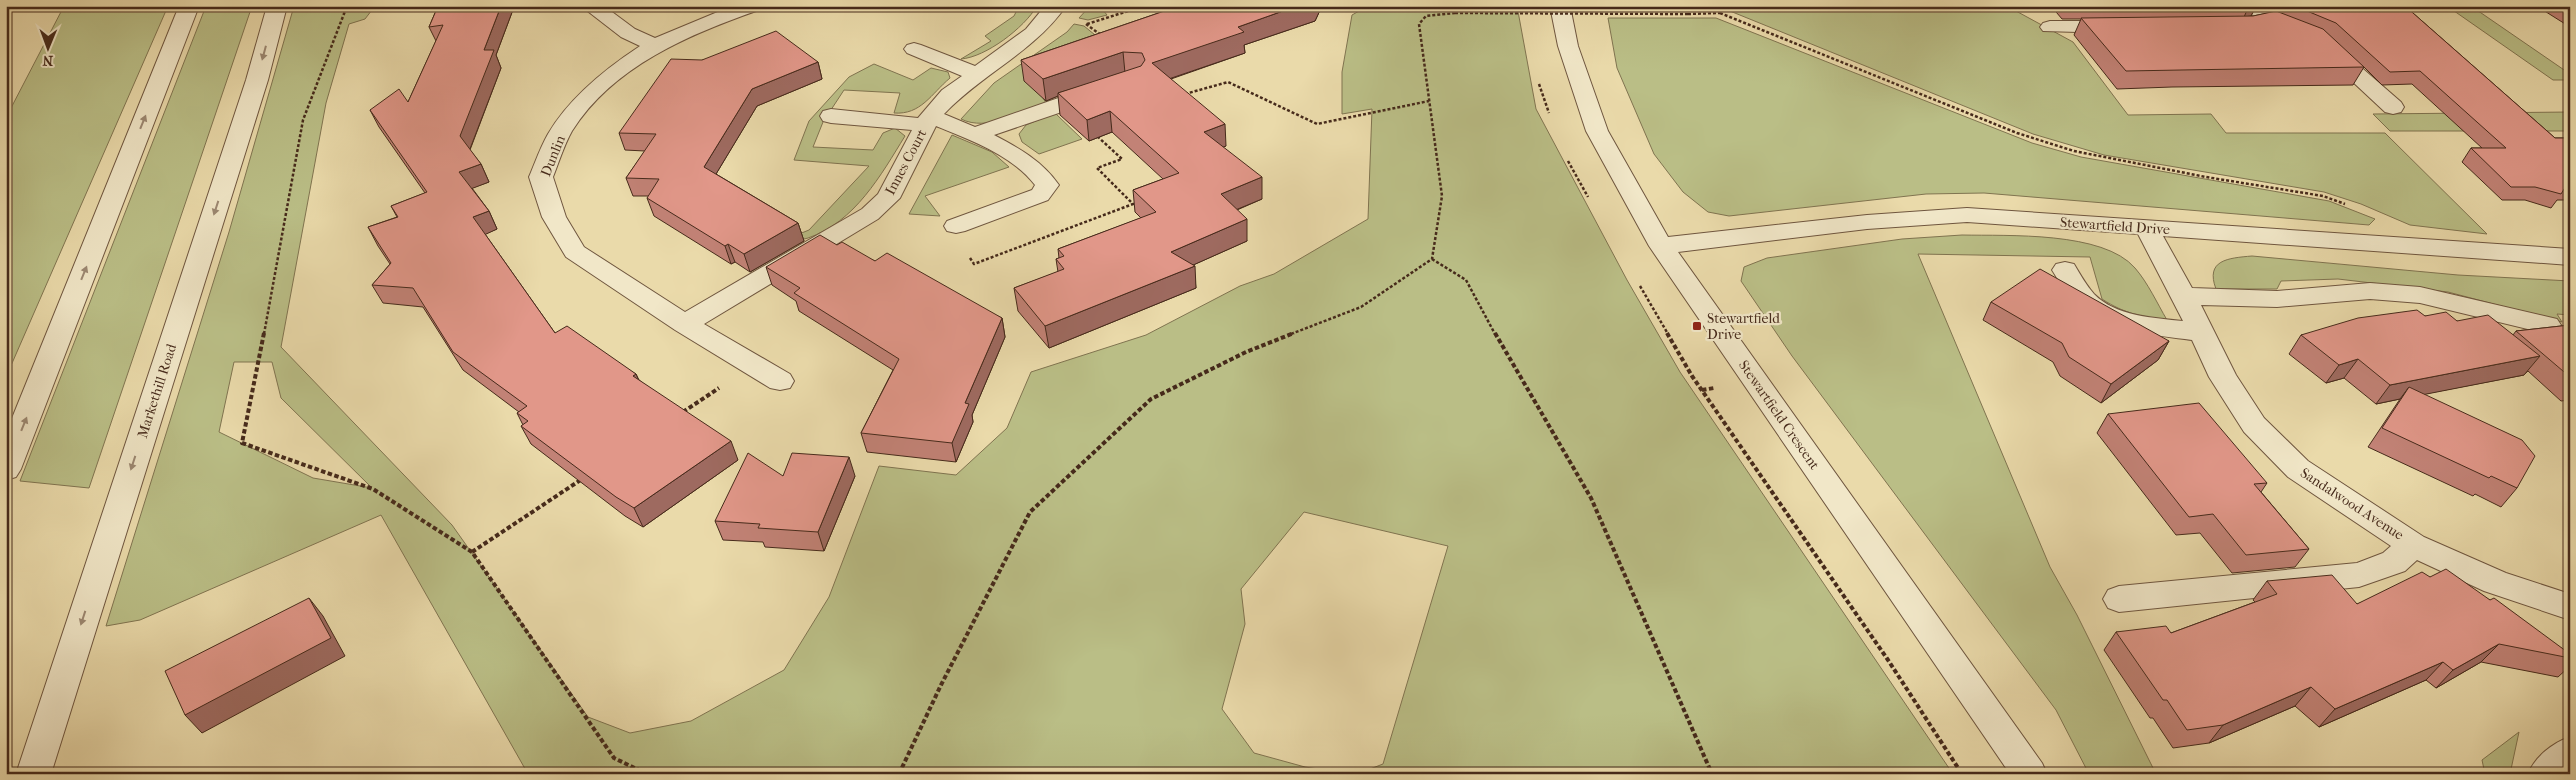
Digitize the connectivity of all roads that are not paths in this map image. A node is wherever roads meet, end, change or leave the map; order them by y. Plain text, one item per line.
1 (189, 6) edge
2 (276, 6) edge
3 (591, 6) edge
4 (752, 6) edge
5 (1560, 6) edge
6 (1052, 11) edge
7 (2267, 16) edge
8 (2216, 25) edge
9 (2133, 26) edge
10 (2050, 27) dead end
11 (2313, 38) edge
12 (653, 45) junction
13 (914, 49) dead end
14 (978, 75) junction
15 (1116, 86) edge
16 (2393, 107) dead end
17 (831, 116) dead end
18 (928, 120) junction
19 (976, 134) junction
20 (956, 226) dead end
21 (2147, 229) junction
22 (1661, 246) junction
23 (2570, 257) edge
24 (2065, 270) dead end
25 (2184, 296) junction
26 (684, 324) junction
27 (2548, 325) edge
28 (2202, 332) junction
29 (780, 381) dead end
30 (6, 469) edge
31 (2413, 545) junction
32 (2120, 599) dead end
33 (2570, 607) edge
34 (2570, 752) edge
35 (33, 774) edge
36 (2030, 774) edge
37 (2545, 774) edge

30 -> 1 street
2 -> 35 street, Markethill Road
3 - 12 street
4 - 12 street, Dunlin
5 - 22 street, Stewartfield Crescent
6 - 14 street, Innes Court
7 - 8 street
9 - 10 street
11 - 16 street
12 - 26 street, Dunlin
13 - 14 street
14 - 18 street, Innes Court
15 - 19 street
17 - 18 street
18 - 19 street
18 - 26 street, Innes Court
19 - 20 street
21 - 22 street, Stewartfield Drive
21 - 23 street, Stewartfield Drive
21 - 25 street, Sandalwood Avenue
22 - 36 street, Stewartfield Crescent
24 - 28 street
25 - 27 street
25 - 28 street, Sandalwood Avenue
26 - 29 street, Dunlin
28 - 31 street, Sandalwood Avenue
31 - 32 street
31 - 33 street, Sandalwood Avenue
34 - 37 street

